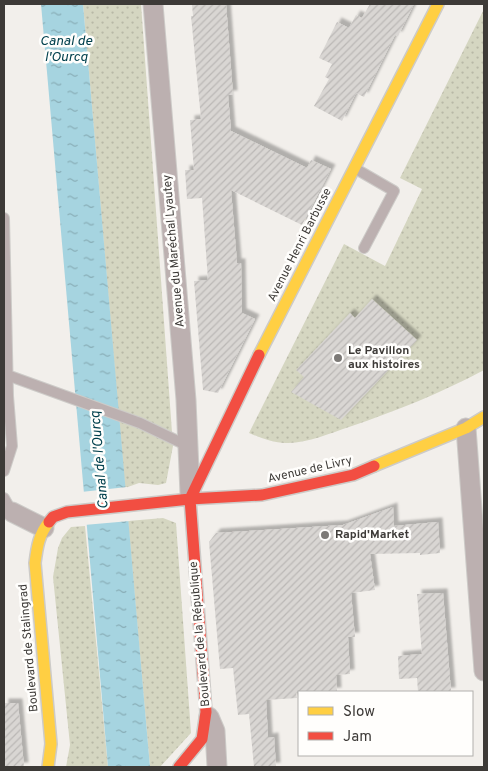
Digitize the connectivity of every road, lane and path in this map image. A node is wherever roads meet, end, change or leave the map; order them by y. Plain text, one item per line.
1 (153, 4) edge
2 (438, 4) edge
3 (355, 168) junction
4 (4, 218) edge
5 (364, 248) dead end
6 (7, 376) junction
7 (8, 396) junction
8 (4, 412) edge
9 (484, 416) edge
10 (466, 428) junction
11 (188, 446) junction
12 (4, 471) edge
13 (190, 500) junction
14 (6, 508) edge
15 (44, 528) junction
16 (484, 671) edge
17 (206, 712) junction
18 (181, 765) edge
19 (48, 767) edge
20 (217, 767) edge

1 - 11 street, Avenue du Maréchal Lyautey
2 - 3 main road, Avenue Henri Barbusse
3 - 5 lane
3 - 13 main road, Avenue Henri Barbusse
4 - 6 lane
6 - 7 lane
6 - 11 lane
7 - 8 lane
7 - 12 lane
9 - 10 main road, Avenue de Livry
10 - 13 main road, Avenue de Livry
10 - 16 street
11 - 13 street, Avenue du Maréchal Lyautey
13 - 15 main road, Avenue de Livry
13 - 17 main road, Boulevard de la République
14 - 15 street
15 - 19 main road, Boulevard de Stalingrad
17 - 18 main road
17 - 20 street, Boulevard de la République

